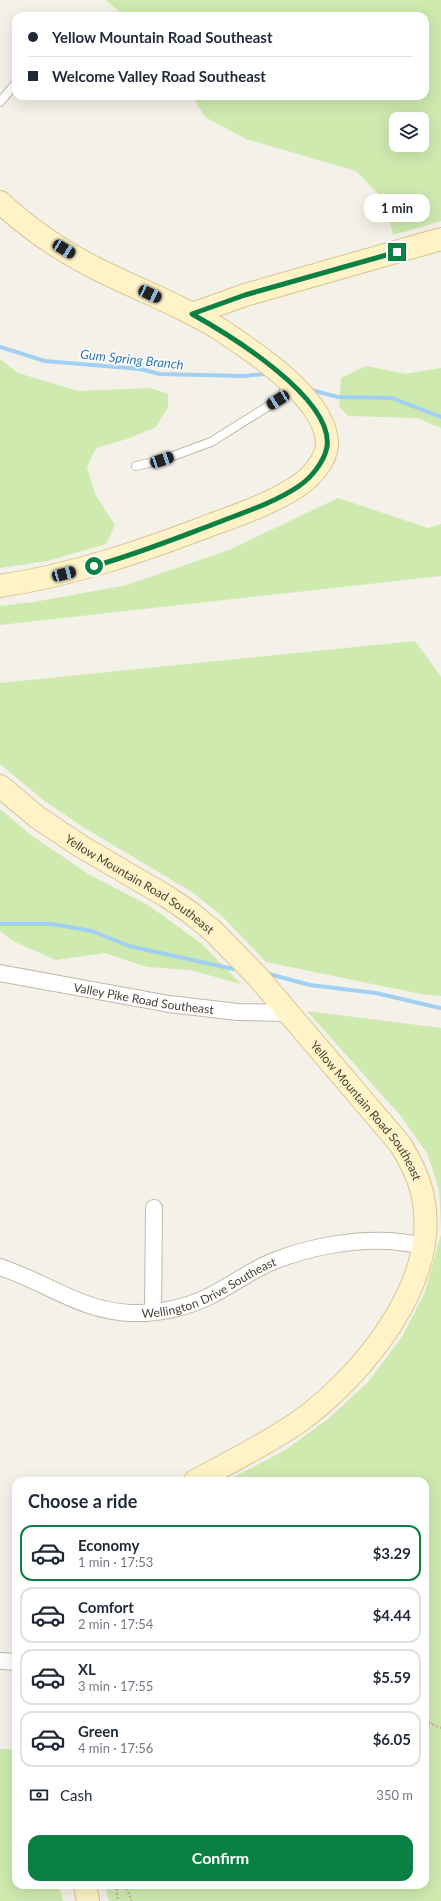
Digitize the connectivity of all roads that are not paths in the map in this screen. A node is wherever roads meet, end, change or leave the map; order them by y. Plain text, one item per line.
1 (12, 88) edge
2 (0, 102) edge
3 (0, 202) edge
4 (441, 239) edge
5 (192, 314) junction
6 (287, 381) junction
7 (136, 466) dead end
8 (0, 586) edge
9 (0, 786) edge
10 (0, 973) edge
11 (288, 1012) junction
12 (154, 1208) dead end
13 (423, 1245) junction
14 (0, 1267) edge
15 (152, 1312) junction
16 (201, 1477) edge
17 (0, 1661) edge
18 (12, 1662) edge
19 (86, 1889) edge
20 (88, 1901) edge

1 - 2 lane
3 - 5 street
4 - 5 street
5 - 6 street
6 - 7 lane
6 - 8 street
9 - 11 street, Yellow Mountain Road Southeast
10 - 11 street, Valley Pike Road Southeast
11 - 13 street, Yellow Mountain Road Southeast
12 - 15 street
13 - 15 street, Wellington Drive Southeast
13 - 16 street, Yellow Mountain Road Southeast
14 - 15 street, Wellington Drive Southeast
17 - 18 street
19 - 20 street

